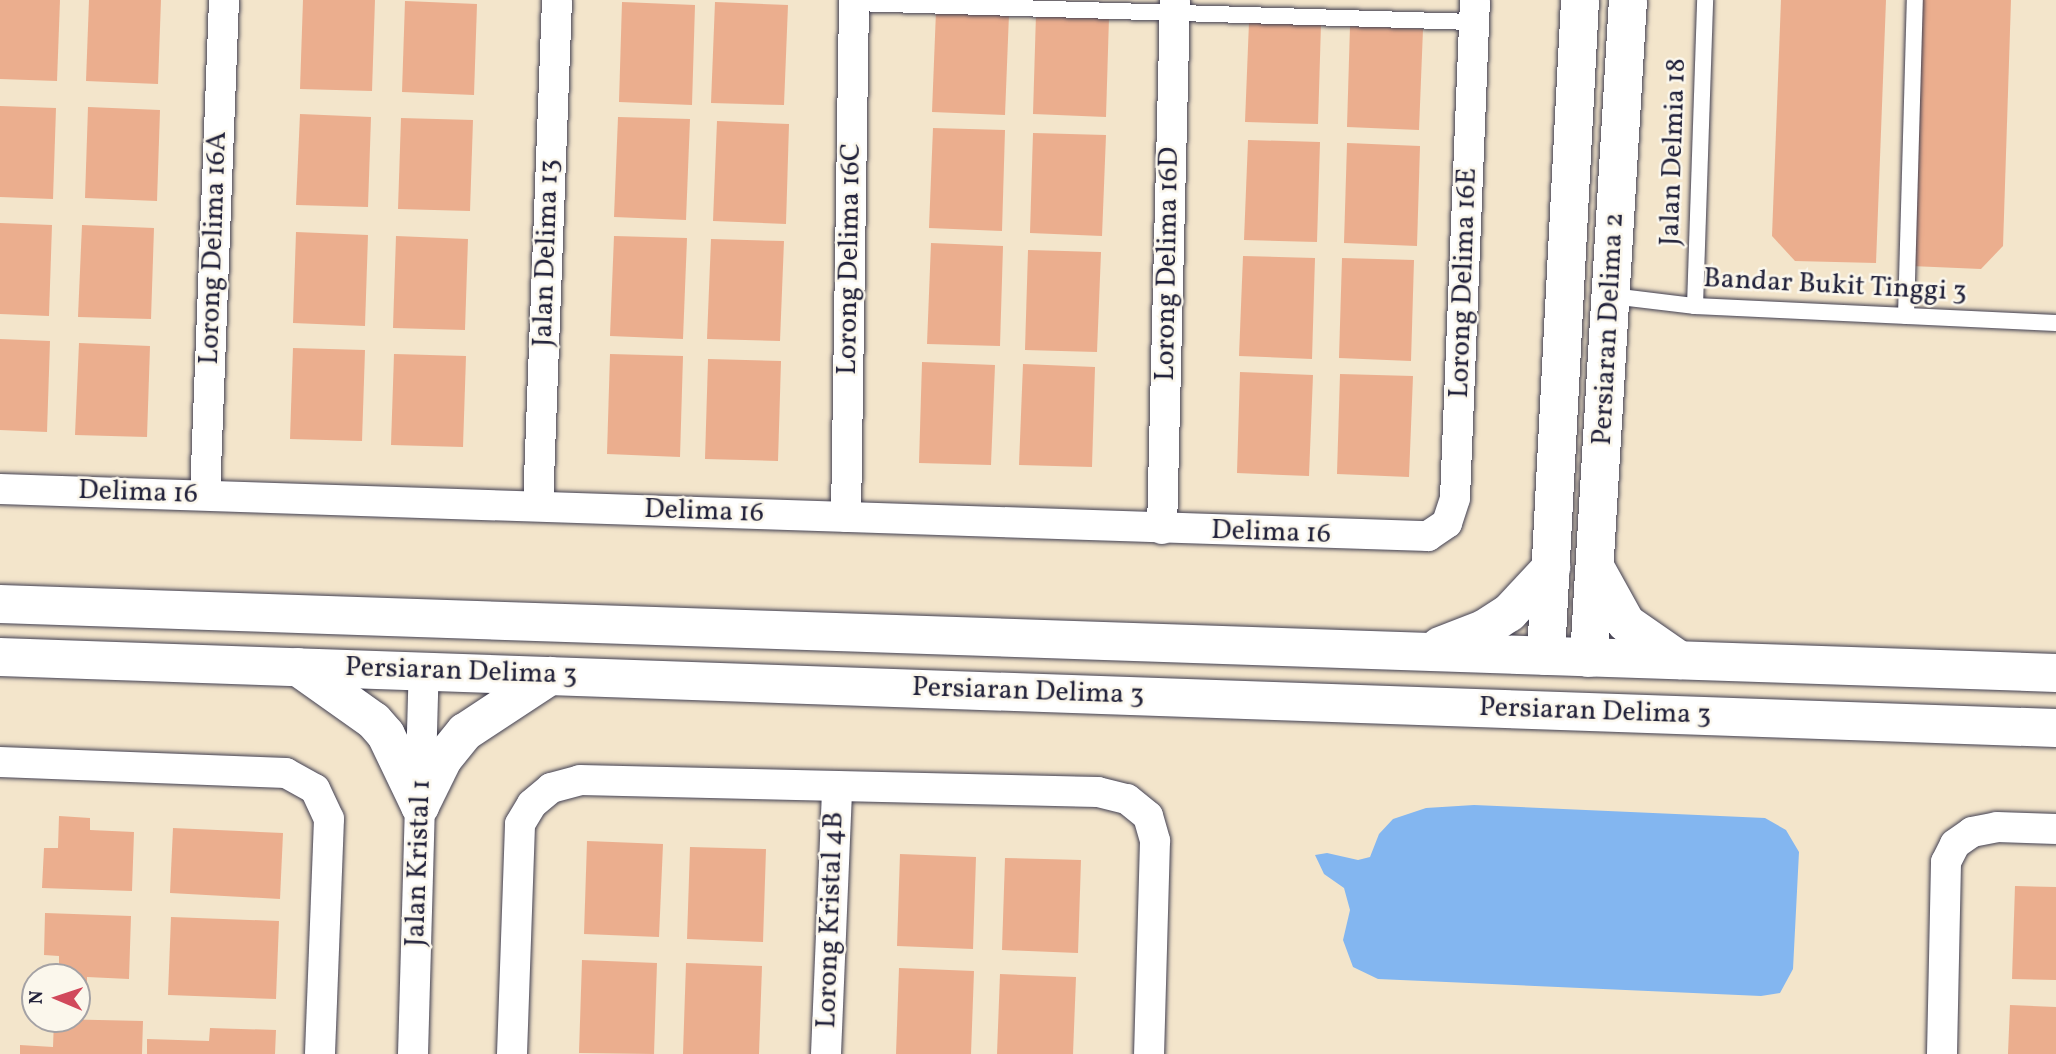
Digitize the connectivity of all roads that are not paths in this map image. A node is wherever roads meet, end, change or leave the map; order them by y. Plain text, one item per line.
1 (224, 0) edge
2 (557, 0) edge
3 (1580, 0) edge
4 (1628, 0) edge
5 (1705, 0) edge
6 (1915, 0) edge
7 (855, 1) edge
8 (1174, 7) edge
9 (1474, 11) edge
10 (1612, 296) junction
11 (1695, 306) junction
12 (1906, 316) junction
13 (2056, 323) edge
14 (0, 489) edge
15 (205, 495) junction
16 (538, 506) junction
17 (846, 517) junction
18 (1162, 529) junction
19 (1409, 538) joint
20 (1595, 567) junction
21 (1551, 568) junction
22 (0, 604) edge
23 (377, 617) junction
24 (473, 620) junction
25 (1425, 652) junction
26 (0, 657) edge
27 (1679, 660) junction
28 (1567, 662) junction
29 (298, 667) junction
30 (424, 671) junction
31 (2056, 673) edge
32 (550, 676) junction
33 (1519, 709) junction
34 (1618, 712) junction
35 (2056, 728) edge
36 (0, 762) edge
37 (837, 786) junction
38 (420, 806) junction
39 (2056, 829) edge
40 (320, 1054) edge
41 (413, 1054) edge
42 (512, 1054) edge
43 (826, 1054) edge
44 (1149, 1054) edge
45 (1942, 1054) edge

1 - 15 street, Lorong Delima 16A
2 - 16 street, Jalan Delima 13
3 - 21 street, Persiaran Delima 2
4 - 10 street, Persiaran Delima 2
5 - 11 lane, Jalan Delmia 18
6 - 12 lane
7 - 8 lane
7 - 17 street, Lorong Delima 16C
8 - 9 lane
8 - 18 street, Lorong Delima 16D
9 - 19 street, Lorong Delima 16E
10 - 11 lane, Bandar Bukit Tinggi 3
10 - 20 street, Persiaran Delima 2
11 - 12 lane, Bandar Bukit Tinggi 3
12 - 13 lane, Bandar Bukit Tinggi 3
14 - 15 street, Delima 16
15 - 16 street, Delima 16
16 - 17 street, Delima 16
17 - 18 street, Delima 16
18 - 19 street, Delima 16
20 - 27 street
20 - 28 street, Persiaran Delima 2
21 - 25 street
21 - 28 street, Persiaran Delima 2
22 - 23 street, Persiaran Delima 3
23 - 24 street, Persiaran Delima 3
23 - 30 street
24 - 25 street, Persiaran Delima 3
24 - 30 street
25 - 28 street, Persiaran Delima 3
26 - 29 street, Persiaran Delima 3
27 - 28 street, Persiaran Delima 3
27 - 31 street, Persiaran Delima 3
28 - 33 street
28 - 34 street
29 - 30 street, Persiaran Delima 3
29 - 38 street
30 - 32 street, Persiaran Delima 3
30 - 38 street, Jalan Kristal 1
32 - 33 street, Persiaran Delima 3
32 - 38 street
33 - 34 street, Persiaran Delima 3
34 - 35 street, Persiaran Delima 3
36 - 40 street
37 - 42 street
37 - 43 street, Lorong Kristal 4B
37 - 44 street
38 - 41 street, Jalan Kristal 1
39 - 45 street

